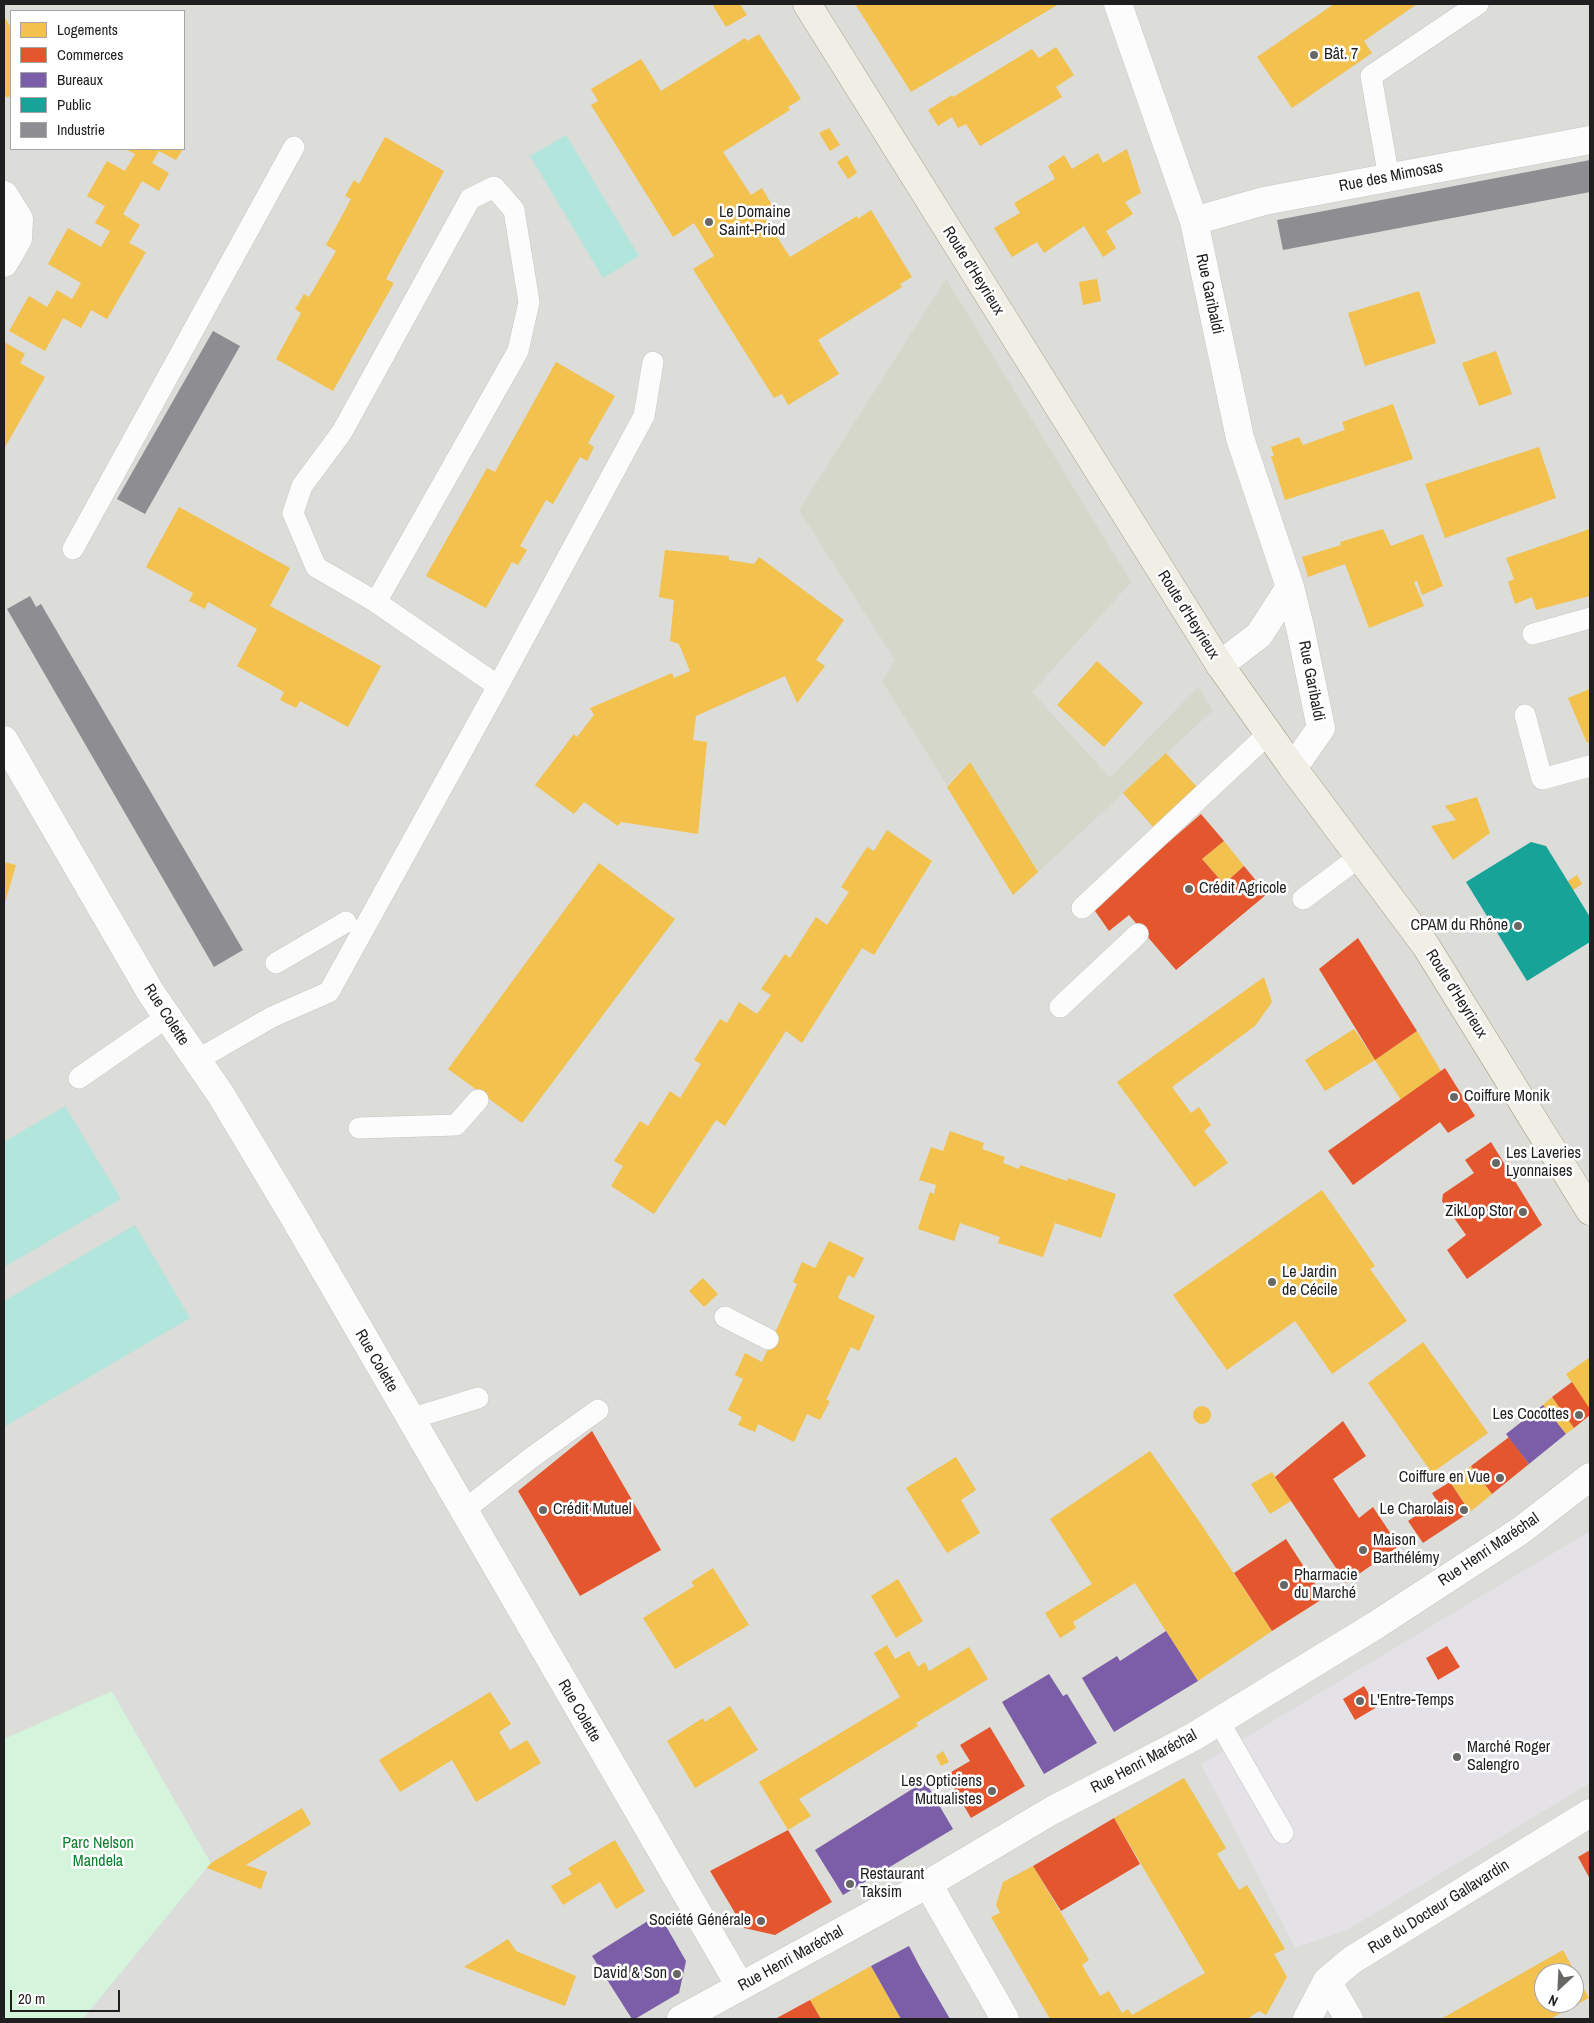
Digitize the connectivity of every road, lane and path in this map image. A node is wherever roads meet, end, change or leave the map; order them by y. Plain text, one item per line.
1 (807, 4) edge
2 (1118, 4) edge
3 (1478, 4) edge
4 (1590, 140) edge
5 (294, 147) dead end
6 (1389, 178) junction
7 (4, 195) edge
8 (1194, 221) junction
9 (4, 263) edge
10 (652, 362) dead end
11 (73, 549) dead end
12 (1290, 587) junction
13 (376, 602) junction
14 (1590, 618) edge
15 (1533, 634) dead end
16 (1220, 665) junction
17 (498, 686) junction
18 (1525, 715) dead end
19 (1268, 734) junction
20 (4, 740) edge
21 (1590, 766) edge
22 (1293, 768) junction
23 (1359, 857) junction
24 (1303, 899) dead end
25 (1082, 908) dead end
26 (346, 922) dead end
27 (1138, 934) dead end
28 (276, 963) dead end
29 (1060, 1007) dead end
30 (167, 1018) junction
31 (196, 1060) junction
32 (79, 1078) dead end
33 (478, 1100) dead end
34 (359, 1128) dead end
35 (1590, 1211) edge
36 (725, 1317) dead end
37 (768, 1339) dead end
38 (478, 1398) dead end
39 (598, 1410) dead end
40 (410, 1419) junction
41 (1590, 1477) edge
42 (463, 1511) junction
43 (1218, 1720) junction
44 (1590, 1813) edge
45 (1283, 1833) dead end
46 (928, 1884) junction
47 (1327, 1980) junction
48 (740, 1986) junction
49 (681, 2019) edge
50 (1005, 2019) edge
51 (1307, 2019) edge
52 (1349, 2019) edge

1 - 16 main road, Route d'Heyrieux
2 - 8 street, Rue Garibaldi
3 - 6 lane
4 - 6 street, Rue des Mimosas
5 - 11 lane
6 - 8 street, Rue des Mimosas
7 - 9 street
8 - 12 street, Rue Garibaldi
10 - 17 lane
12 - 16 street
12 - 22 street, Rue Garibaldi
13 - 13 lane
13 - 17 lane
14 - 15 lane
16 - 19 main road, Route d'Heyrieux
17 - 31 lane
18 - 21 lane
19 - 22 main road, Route d'Heyrieux
19 - 25 lane
20 - 30 street, Rue Colette
22 - 23 main road, Route d'Heyrieux
23 - 24 lane
23 - 35 main road, Route d'Heyrieux
26 - 28 lane
27 - 29 lane
30 - 31 street, Rue Colette
30 - 32 lane
31 - 40 street, Rue Colette
33 - 34 lane
36 - 37 lane
38 - 40 lane
39 - 42 lane
40 - 42 street, Rue Colette
41 - 43 street, Rue Henri Maréchal
42 - 48 street, Rue Colette
43 - 45 lane
43 - 46 street, Rue Henri Maréchal
44 - 47 street, Rue du Docteur Gallavardin
46 - 48 street, Rue Henri Maréchal
46 - 50 street
47 - 51 street, Rue du Docteur Gallavardin
47 - 52 street
48 - 49 street, Rue Henri Maréchal

